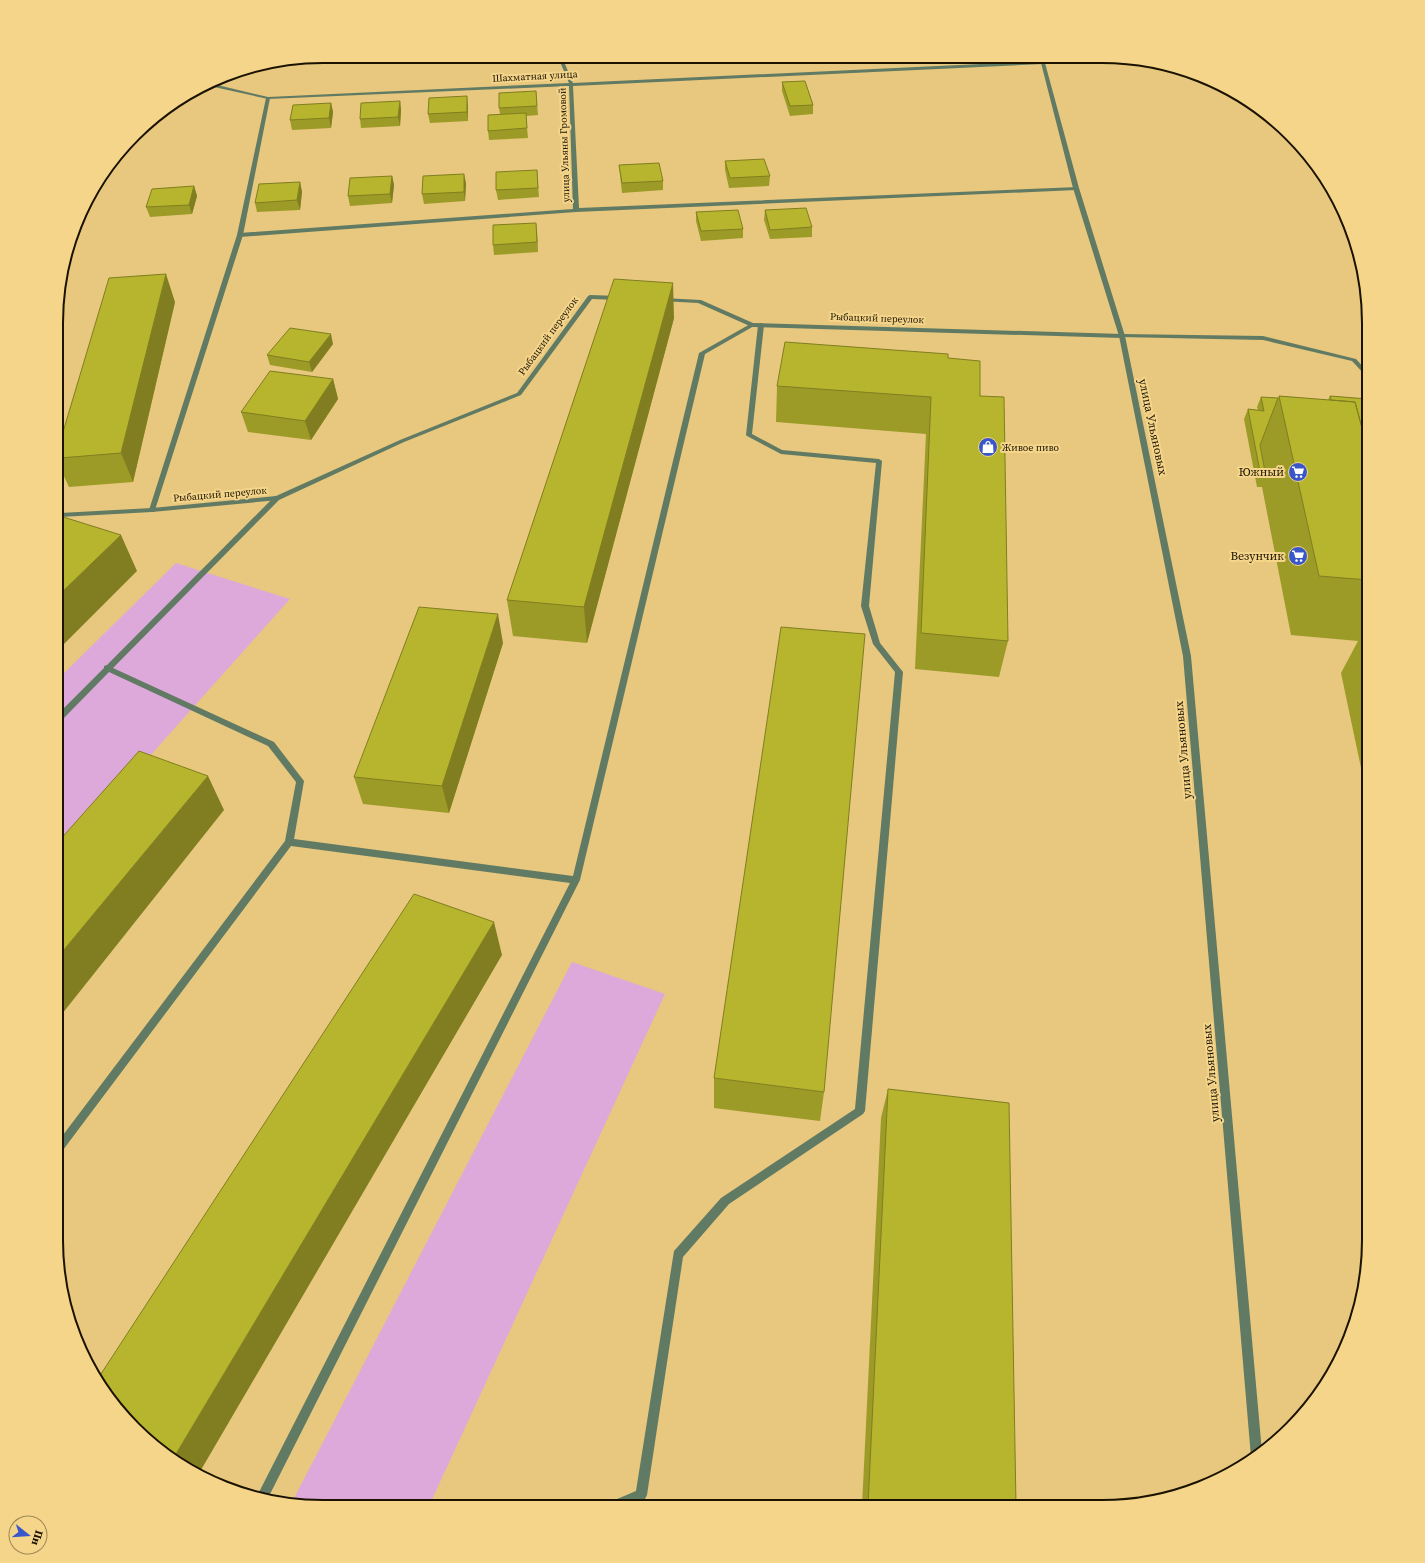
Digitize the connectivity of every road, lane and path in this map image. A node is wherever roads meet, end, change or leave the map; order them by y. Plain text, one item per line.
1 (563, 63) edge
2 (997, 63) edge
3 (1041, 63) edge
4 (572, 83) junction
5 (216, 86) edge
6 (268, 98) junction
7 (1076, 188) junction
8 (576, 210) junction
9 (240, 235) junction
10 (629, 299) edge
11 (652, 300) edge
12 (752, 325) junction
13 (761, 325) junction
14 (1122, 336) junction
15 (1362, 369) edge
16 (277, 498) junction
17 (152, 510) junction
18 (63, 515) edge
19 (107, 668) junction
20 (63, 714) edge
21 (288, 842) junction
22 (576, 880) junction
23 (63, 1143) edge
24 (1256, 1449) edge
25 (264, 1493) edge
26 (629, 1500) edge

1 - 4 street, улица Ульяны Громовой
2 - 4 street, Шахматная улица
3 - 7 street, улица Ульяновых
4 - 6 street, Шахматная улица
4 - 8 street, улица Ульяны Громовой
5 - 6 street, Шахматная улица
6 - 9 street
7 - 8 street
7 - 14 street, улица Ульяновых
8 - 9 street
9 - 17 street
10 - 16 street, Рыбацкий переулок
11 - 12 street, Рыбацкий переулок
12 - 13 street, Рыбацкий переулок
12 - 22 street
13 - 14 street, Рыбацкий переулок
13 - 26 street
14 - 15 street, Рыбацкий переулок
14 - 24 street, улица Ульяновых
16 - 17 street, Рыбацкий переулок
16 - 19 street
17 - 18 street, Рыбацкий переулок
19 - 20 street
19 - 21 street
21 - 22 street
21 - 23 street
22 - 25 street

